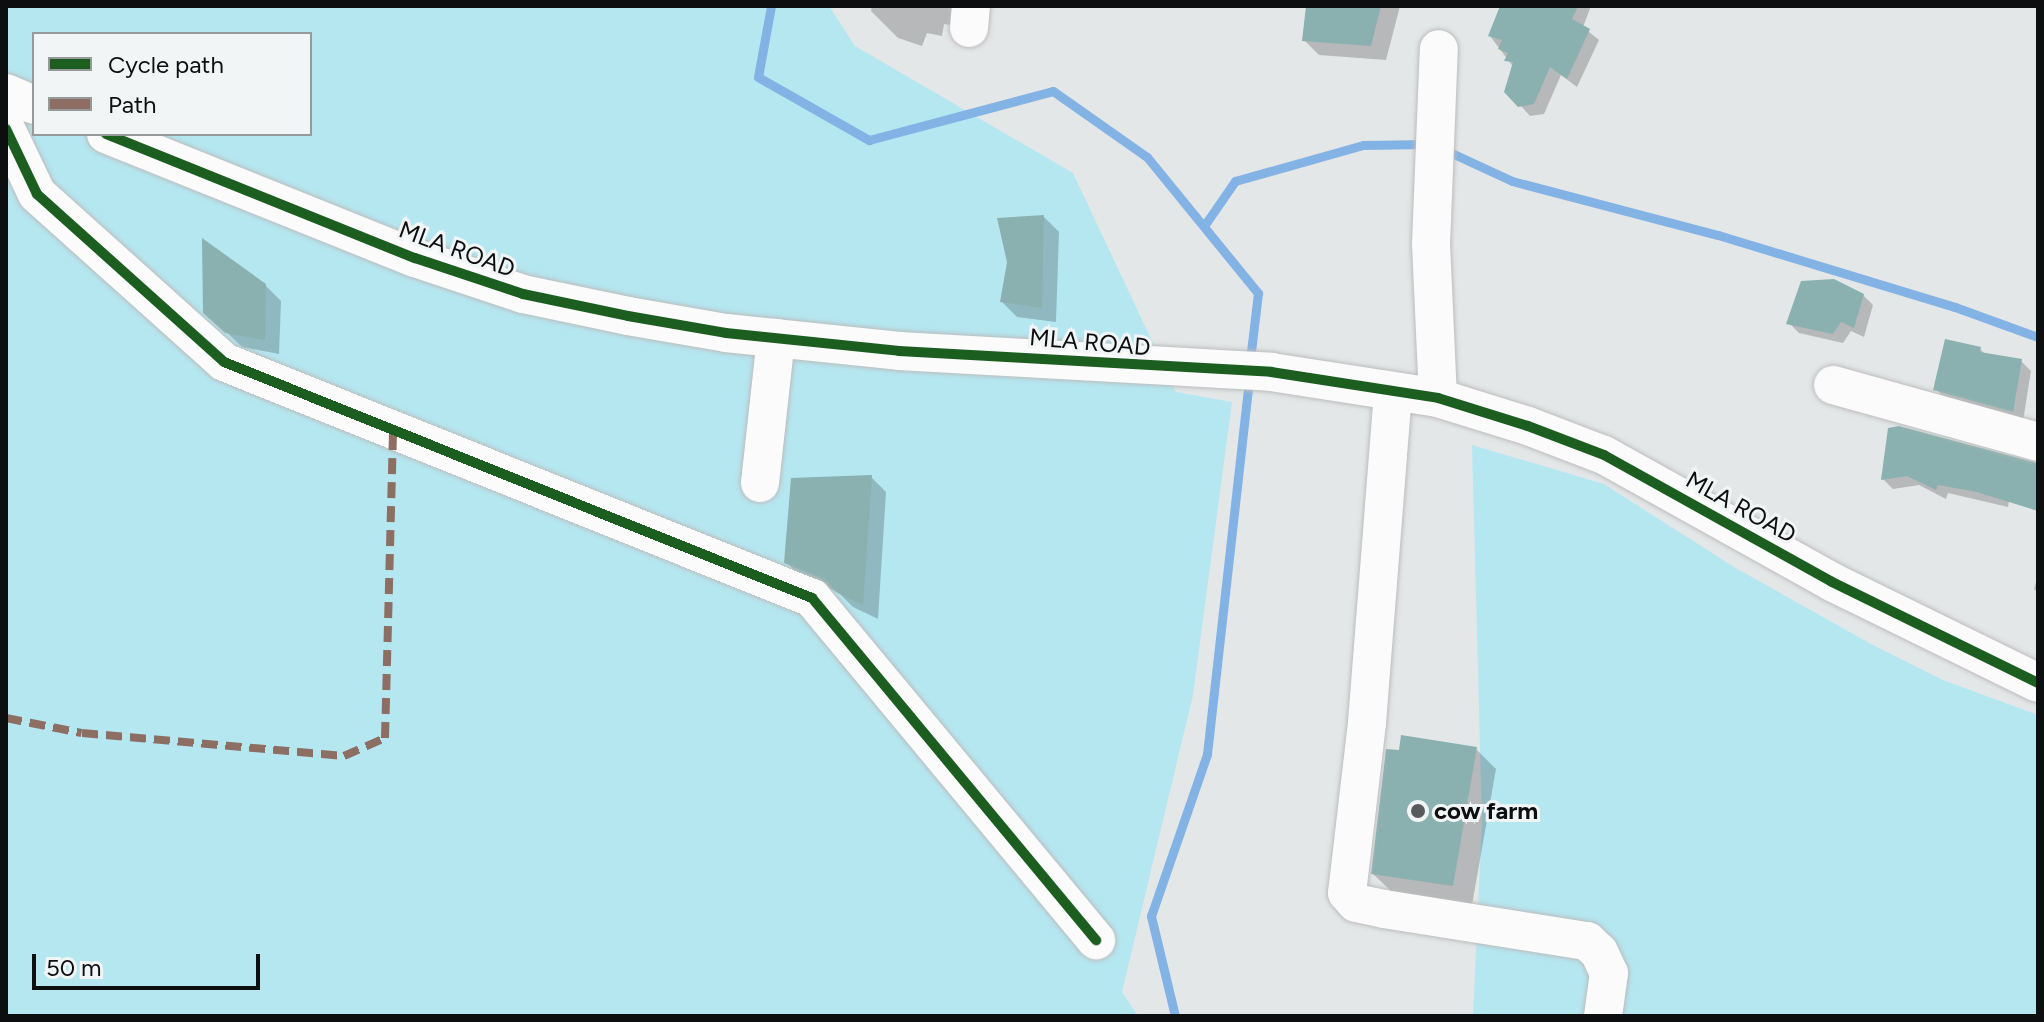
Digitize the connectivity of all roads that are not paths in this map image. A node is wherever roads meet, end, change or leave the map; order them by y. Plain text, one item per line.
1 (1439, 49) dead end
2 (6, 93) edge
3 (32, 104) edge
4 (6, 129) edge
5 (111, 136) edge
6 (776, 338) junction
7 (1833, 385) dead end
8 (1393, 392) junction
9 (1438, 398) junction
10 (2038, 442) edge
11 (760, 483) dead end
12 (2038, 683) edge
13 (1096, 940) dead end
14 (1603, 1016) edge

1 - 9 street
2 - 3 street
4 - 13 street
5 - 6 street, MLA ROAD
6 - 8 street, MLA ROAD
6 - 11 street
7 - 10 street
8 - 9 street, MLA ROAD
8 - 14 street
9 - 12 street, MLA ROAD

